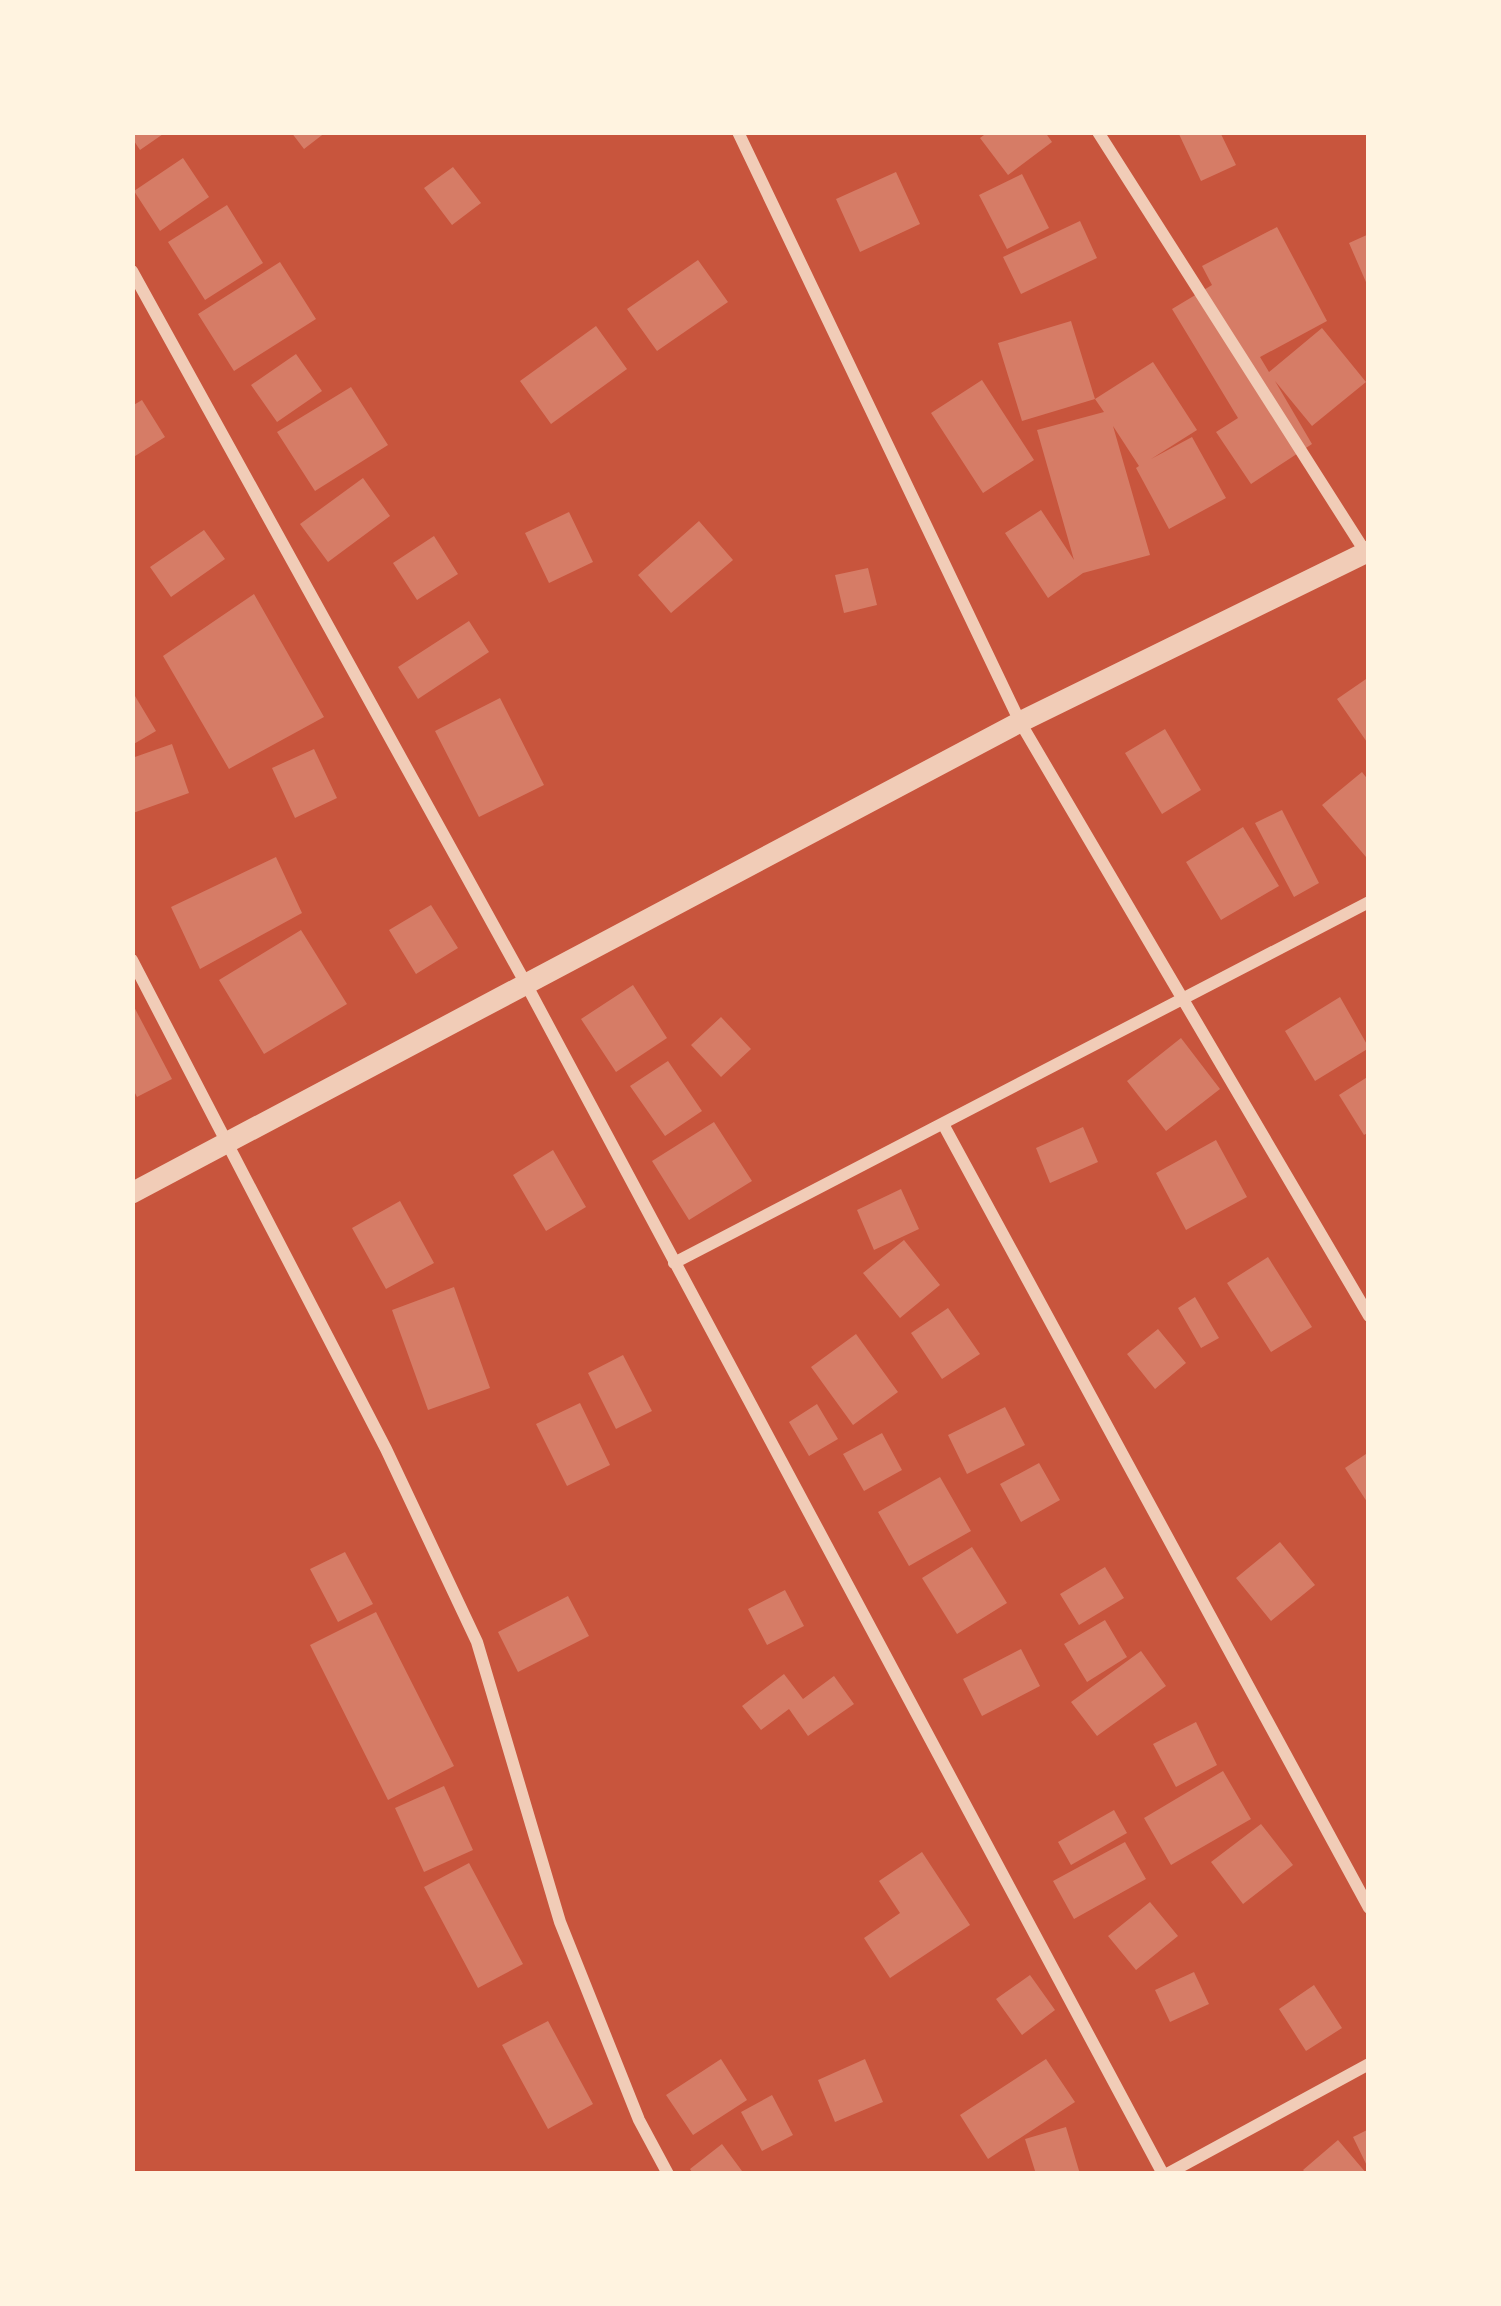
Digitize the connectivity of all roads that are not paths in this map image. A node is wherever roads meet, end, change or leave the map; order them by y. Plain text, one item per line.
1 (738, 132) edge
2 (1098, 132) edge
3 (132, 272) edge
4 (1367, 552) edge
5 (1020, 722) junction
6 (1369, 902) edge
7 (132, 960) edge
8 (526, 984) junction
9 (1182, 999) junction
10 (943, 1124) junction
11 (228, 1142) junction
12 (132, 1192) edge
13 (674, 1263) junction
14 (1369, 1316) edge
15 (1369, 1908) edge
16 (1369, 2064) edge
17 (668, 2174) edge
18 (1165, 2174) edge

1 - 5 street
2 - 4 street
3 - 8 street
4 - 5 street
5 - 8 street
5 - 9 street
6 - 9 street
7 - 11 street
8 - 11 street
8 - 13 street
9 - 10 street
9 - 14 street
10 - 13 street
10 - 15 street
11 - 12 street
11 - 17 street
13 - 18 street
16 - 18 street

